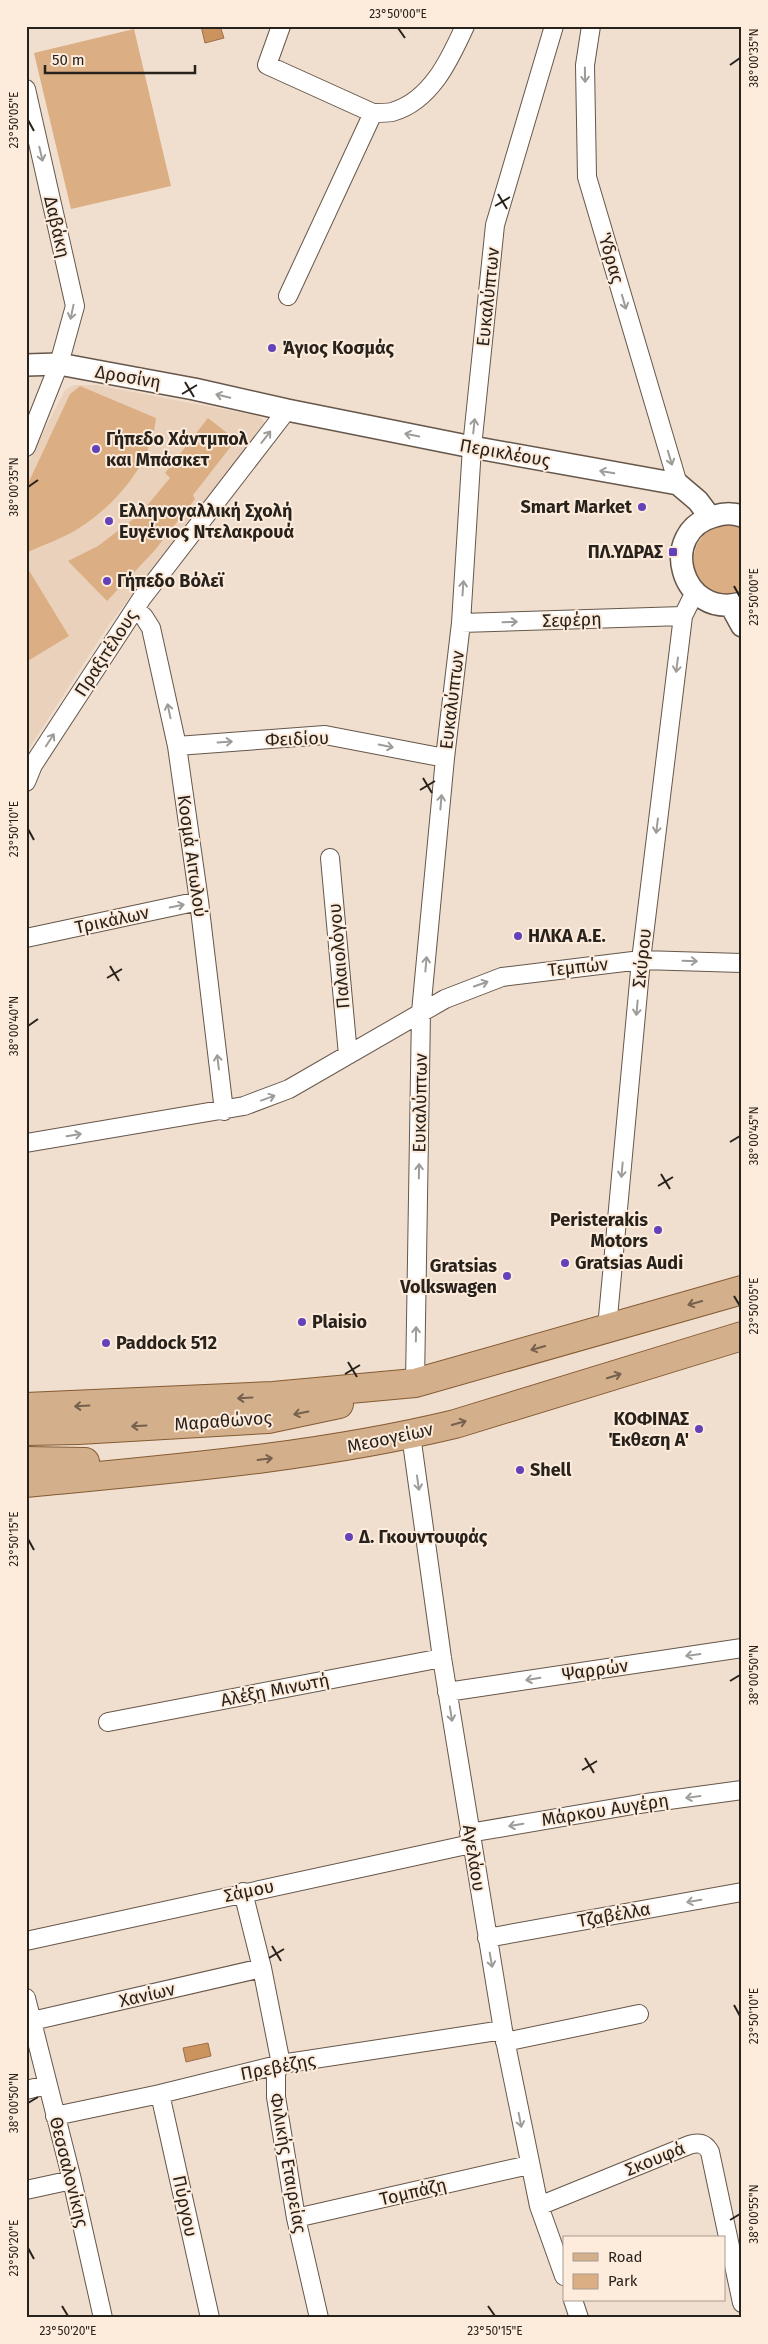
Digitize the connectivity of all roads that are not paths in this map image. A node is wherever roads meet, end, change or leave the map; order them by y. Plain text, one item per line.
1 (282, 26) edge
2 (466, 26) edge
3 (554, 26) edge
4 (591, 26) edge
5 (26, 89) edge
6 (373, 113) junction
7 (288, 296) dead end
8 (59, 364) junction
9 (26, 365) edge
10 (288, 410) junction
11 (26, 446) edge
12 (472, 447) junction
13 (678, 484) junction
14 (740, 513) edge
15 (710, 517) junction
16 (695, 592) junction
17 (737, 604) edge
18 (135, 609) junction
19 (683, 616) junction
20 (461, 623) junction
21 (742, 626) edge
22 (177, 746) junction
23 (445, 758) junction
24 (26, 782) edge
25 (330, 858) dead end
26 (199, 901) junction
27 (26, 938) edge
28 (641, 960) junction
29 (742, 964) edge
30 (421, 1012) junction
31 (348, 1055) junction
32 (224, 1111) junction
33 (26, 1143) edge
34 (742, 1290) edge
35 (608, 1328) junction
36 (742, 1336) edge
37 (415, 1383) junction
38 (26, 1407) edge
39 (26, 1430) edge
40 (411, 1435) junction
41 (26, 1461) edge
42 (216, 1465) junction
43 (26, 1483) edge
44 (742, 1648) edge
45 (442, 1658) junction
46 (447, 1692) junction
47 (108, 1722) dead end
48 (742, 1790) edge
49 (470, 1839) junction
50 (243, 1892) junction
51 (742, 1892) edge
52 (487, 1938) junction
53 (26, 1941) edge
54 (262, 1968) junction
55 (26, 1998) edge
56 (639, 2014) dead end
57 (32, 2022) junction
58 (504, 2036) junction
59 (280, 2064) junction
60 (47, 2085) junction
61 (26, 2090) edge
62 (160, 2094) junction
63 (56, 2116) junction
64 (529, 2165) junction
65 (72, 2180) junction
66 (26, 2190) edge
67 (539, 2206) junction
68 (296, 2218) junction
69 (563, 2273) edge
70 (574, 2302) edge
71 (742, 2303) edge
72 (102, 2318) edge
73 (210, 2318) edge
74 (320, 2318) edge
75 (579, 2318) edge

1 - 6 street
2 - 6 street
12 -> 3 street, Ευκαλύπτων
4 -> 13 street, Ύδρας
5 -> 8 street, Δαβάκη
6 - 7 street
8 - 9 street, Δροσίνη
10 -> 8 street, Δροσίνη
8 - 11 street, Δαβάκη
12 -> 10 street, Περικλέους
18 -> 10 street, Πραξιτέλους
13 -> 12 street, Περικλέους
20 -> 12 street, Ευκαλύπτων
13 - 15 street
14 - 15 street
15 - 16 street
16 - 17 street
16 - 19 street, Σκύρου
17 - 21 street
22 -> 18 street, Κοσμά Αιτωλού
24 -> 18 street, Πραξιτέλους
20 -> 19 street, Σεφέρη
19 -> 28 street, Σκύρου
20 - 23 street, Ευκαλύπτων
22 -> 23 street, Φειδίου
22 - 26 street, Κοσμά Αιτωλού
30 -> 23 street, Ευκαλύπτων
25 - 31 street, Παλαιολόγου
27 -> 26 street, Τρικάλων
32 -> 26 street, Κοσμά Αιτωλού
28 -> 29 street, Τεμπών
30 -> 28 street, Τεμπών
28 -> 35 street, Σκύρου
30 - 31 street, Τεμπών
37 -> 30 street, Ευκαλύπτων
32 -> 31 street, Τεμπών
33 -> 32 street, Τεμπών
34 -> 35 main road
35 -> 37 main road
40 -> 36 main road, Μεσογείων
37 -> 38 main road
37 -> 39 main road, Μαραθώνος
42 -> 40 main road, Μεσογείων
40 -> 45 street, Αγελάου
41 - 42 main road
42 - 43 main road, Μεσογείων
44 -> 46 street, Ψαρρών
45 - 46 street, Αγελάου
45 - 47 street, Αλέξη Μινωτή
46 -> 49 street, Αγελάου
48 -> 49 street, Μάρκου Αυγέρη
49 - 50 street, Σάμου
49 - 52 street, Αγελάου
50 - 53 street, Σάμου
50 - 54 street, Φιλικής Εταιρείας
51 -> 52 street, Τζαβέλλα
52 -> 58 street, Αγελάου
54 - 57 street, Χανίων
54 - 59 street, Φιλικής Εταιρείας
55 - 57 street, Θεσσαλονίκης
56 - 58 street, Πρεβέζης
57 - 60 street, Θεσσαλονίκης
58 - 59 street, Πρεβέζης
58 -> 64 street, Αγελάου
59 - 62 street, Πρεβέζης
59 - 68 street, Φιλικής Εταιρείας
60 - 61 street
60 - 63 street, Θεσσαλονίκης
62 - 63 street, Πρεβέζης
62 - 73 street, Πύργου
63 - 65 street, Θεσσαλονίκης
64 - 67 street, Αγελάου
64 - 68 street, Τομπάζη
65 - 66 street
65 - 72 street, Θεσσαλονίκης
67 - 69 street, Αγελάου
67 - 71 street, Σκουφά
68 - 74 street, Φιλικής Εταιρείας
70 - 75 street

